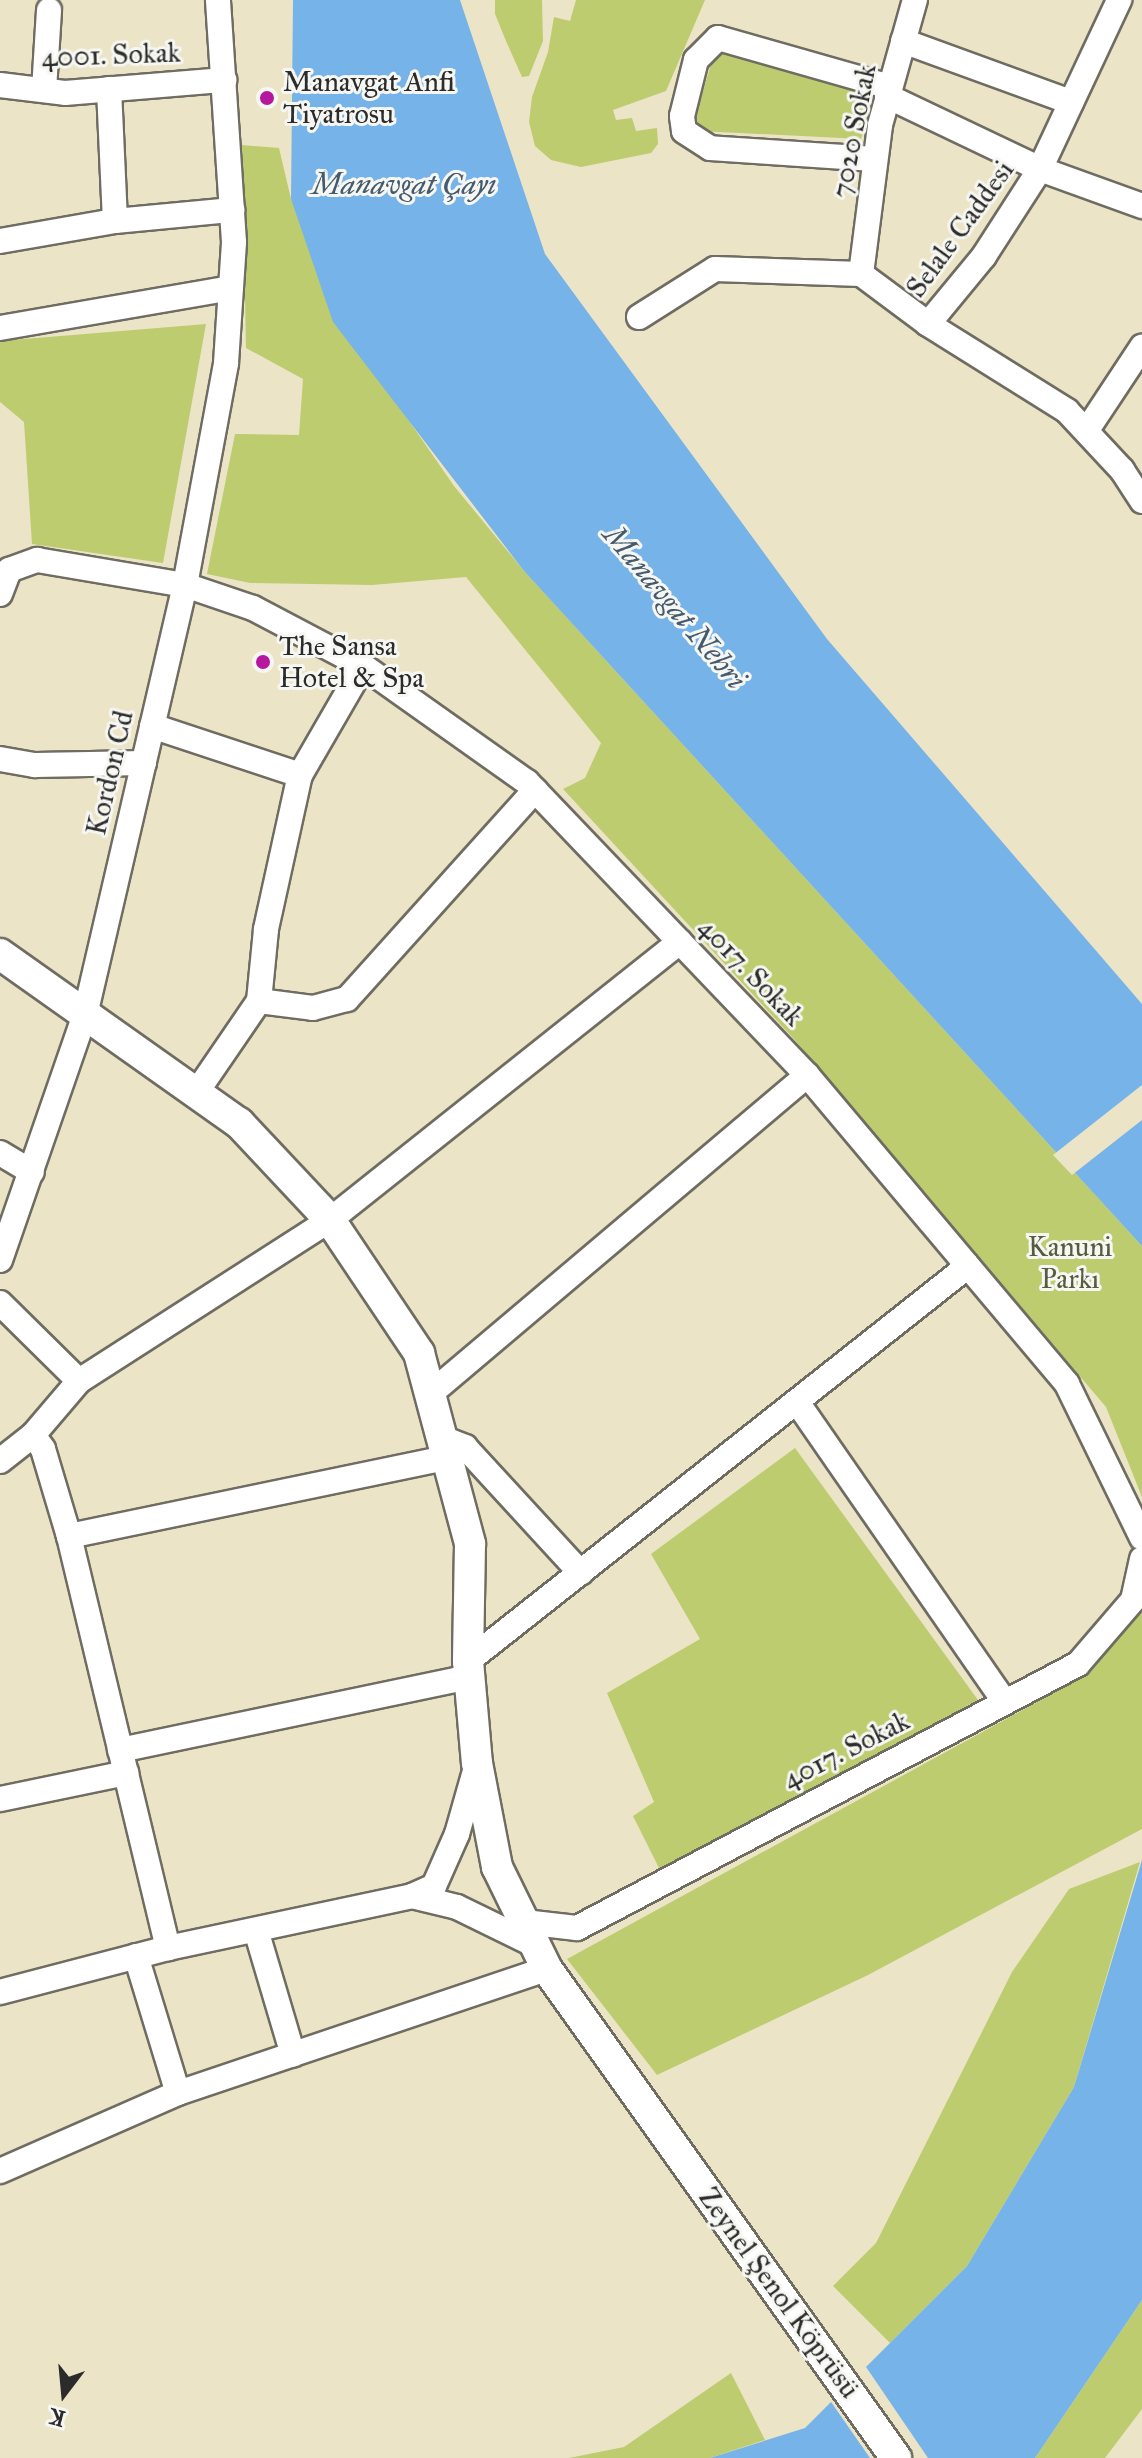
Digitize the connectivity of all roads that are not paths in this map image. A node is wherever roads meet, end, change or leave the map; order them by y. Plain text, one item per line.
1 (218, 0) edge
2 (913, 0) edge
3 (1119, 0) edge
4 (49, 10) dead end
5 (903, 41) junction
6 (224, 80) junction
7 (0, 85) edge
8 (109, 89) junction
9 (44, 90) junction
10 (889, 91) junction
11 (1071, 102) junction
12 (874, 159) junction
13 (1040, 169) junction
14 (1142, 206) edge
15 (232, 210) junction
16 (115, 221) junction
17 (0, 241) edge
18 (861, 274) junction
19 (231, 288) junction
20 (639, 317) dead end
21 (928, 324) junction
22 (0, 328) edge
23 (1142, 347) edge
24 (1087, 430) junction
25 (1142, 501) edge
26 (185, 585) junction
27 (0, 594) edge
28 (363, 666) junction
29 (152, 726) junction
30 (0, 759) edge
31 (144, 763) junction
32 (300, 775) junction
33 (535, 790) junction
34 (680, 942) junction
35 (0, 954) edge
36 (259, 1001) junction
37 (85, 1015) junction
38 (807, 1075) junction
39 (196, 1093) junction
40 (0, 1153) edge
41 (32, 1172) junction
42 (330, 1220) junction
43 (0, 1260) edge
44 (968, 1266) junction
45 (0, 1303) edge
46 (79, 1381) junction
47 (430, 1394) junction
48 (797, 1402) junction
49 (33, 1435) junction
50 (444, 1448) junction
51 (0, 1461) edge
52 (69, 1536) junction
53 (1142, 1538) edge
54 (1142, 1559) edge
55 (581, 1573) junction
56 (468, 1669) junction
57 (1005, 1702) junction
58 (123, 1762) junction
59 (477, 1763) junction
60 (0, 1799) edge
61 (412, 1896) junction
62 (256, 1930) junction
63 (535, 1945) junction
64 (168, 1948) junction
65 (136, 1956) junction
66 (0, 1992) edge
67 (293, 2055) junction
68 (178, 2093) junction
69 (0, 2171) edge
70 (896, 2458) edge

1 - 6 street, Kordon Cd
2 - 5 street, 7020 Sokak
3 - 11 street, Selale Caddesi
4 - 9 street
5 - 10 street, 7020 Sokak
5 - 11 street
6 - 8 street, 4001. Sokak
6 - 15 street, Kordon Cd
7 - 9 street, 4001. Sokak
8 - 9 street, 4001. Sokak
8 - 16 street
10 - 12 street, 7020 Sokak
10 - 12 street
10 - 13 street
11 - 13 street, Selale Caddesi
12 - 18 street, 7020 Sokak
13 - 14 street
13 - 21 street, Selale Caddesi
15 - 16 street
15 - 19 street, Kordon Cd
16 - 17 street
18 - 20 street
18 - 21 street
19 - 22 street
19 - 26 street, Kordon Cd
21 - 24 street, Selale Caddesi
23 - 24 street
24 - 25 street, Selale Caddesi
26 - 27 street, 4017. Sokak
26 - 28 street, 4017. Sokak
26 - 29 street, Kordon Cd
28 - 32 street
28 - 33 street, 4017. Sokak
29 - 31 street, Kordon Cd
29 - 32 street
30 - 31 street
31 - 37 street, Kordon Cd
32 - 36 street
33 - 34 street, 4017. Sokak
33 - 36 street
34 - 38 street, 4017. Sokak
34 - 42 street
35 - 37 street, Zeynel Şenol Köprüsü
36 - 39 street
37 - 39 street, Zeynel Şenol Köprüsü
37 - 41 street, Kordon Cd
38 - 44 street, 4017. Sokak
38 - 47 street
39 - 42 street, Zeynel Şenol Köprüsü
40 - 41 street
41 - 43 street, Kordon Cd
42 - 46 street
42 - 47 street, Zeynel Şenol Köprüsü
44 - 48 street
44 - 53 street, 4017. Sokak
45 - 46 street
46 - 49 street
47 - 50 street, Zeynel Şenol Köprüsü
48 - 55 street
48 - 57 street
49 - 51 street
49 - 52 street
50 - 52 street
50 - 55 street
50 - 56 street, Zeynel Şenol Köprüsü
52 - 58 street
54 - 57 street, 4017. Sokak
55 - 56 street
56 - 58 street
56 - 59 street, Zeynel Şenol Köprüsü
57 - 63 street, 4017. Sokak
58 - 60 street
58 - 64 street
59 - 61 street
59 - 63 street, Zeynel Şenol Köprüsü
61 - 62 street
61 - 63 street
62 - 64 street
62 - 67 street
63 - 67 street
63 - 70 street, Zeynel Şenol Köprüsü
64 - 65 street
65 - 66 street
65 - 68 street
67 - 68 street
68 - 69 street

